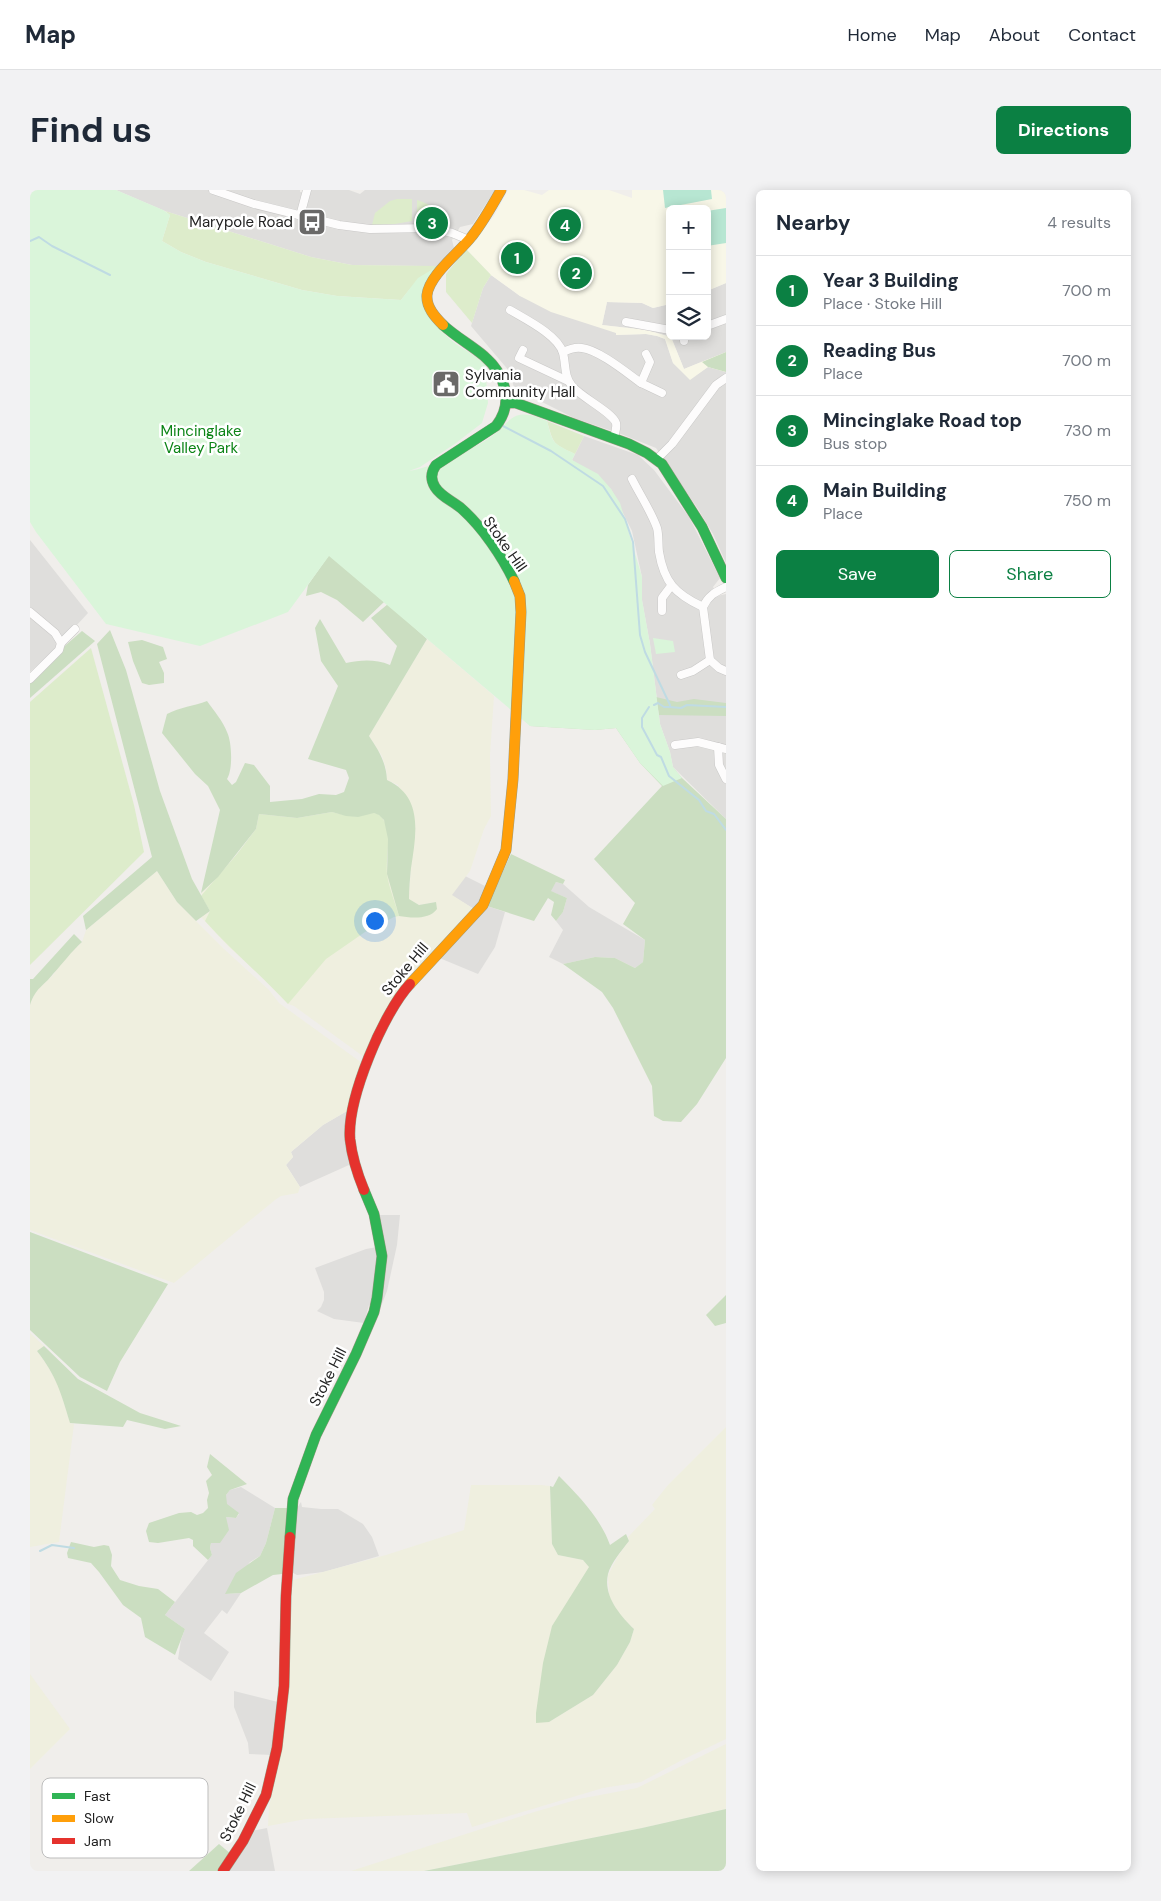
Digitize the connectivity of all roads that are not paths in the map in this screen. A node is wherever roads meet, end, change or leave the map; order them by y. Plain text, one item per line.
1 (213, 190) edge
2 (307, 190) edge
3 (502, 190) edge
4 (300, 216) junction
5 (469, 240) junction
6 (510, 310) dead end
7 (726, 319) edge
8 (626, 322) dead end
9 (711, 325) edge
10 (666, 329) edge
11 (523, 350) dead end
12 (563, 352) junction
13 (658, 366) dead end
14 (726, 378) edge
15 (568, 381) junction
16 (641, 383) junction
17 (662, 393) dead end
18 (507, 403) junction
19 (613, 438) junction
20 (656, 459) junction
21 (632, 479) dead end
22 (726, 578) edge
23 (671, 586) junction
24 (726, 587) edge
25 (702, 607) junction
26 (662, 611) dead end
27 (30, 612) edge
28 (75, 629) dead end
29 (62, 643) junction
30 (710, 660) junction
31 (726, 671) edge
32 (683, 672) dead end
33 (30, 679) edge
34 (676, 745) dead end
35 (722, 748) edge
36 (726, 779) edge
37 (223, 1871) edge

1 - 4 street
2 - 4 street
3 - 5 street
4 - 5 street
5 - 18 street
6 - 12 street
7 - 9 street
8 - 10 street
11 - 15 street
12 - 15 street
12 - 16 street
13 - 16 street
14 - 20 street
15 - 19 street
16 - 17 street
18 - 19 street
18 - 37 street, Stoke Hill
19 - 20 street
20 - 22 street
21 - 23 street
23 - 25 street
23 - 26 street
24 - 25 street
25 - 30 street
27 - 29 street
28 - 29 street
29 - 33 street
30 - 31 street
30 - 32 street
34 - 35 street
35 - 36 street

